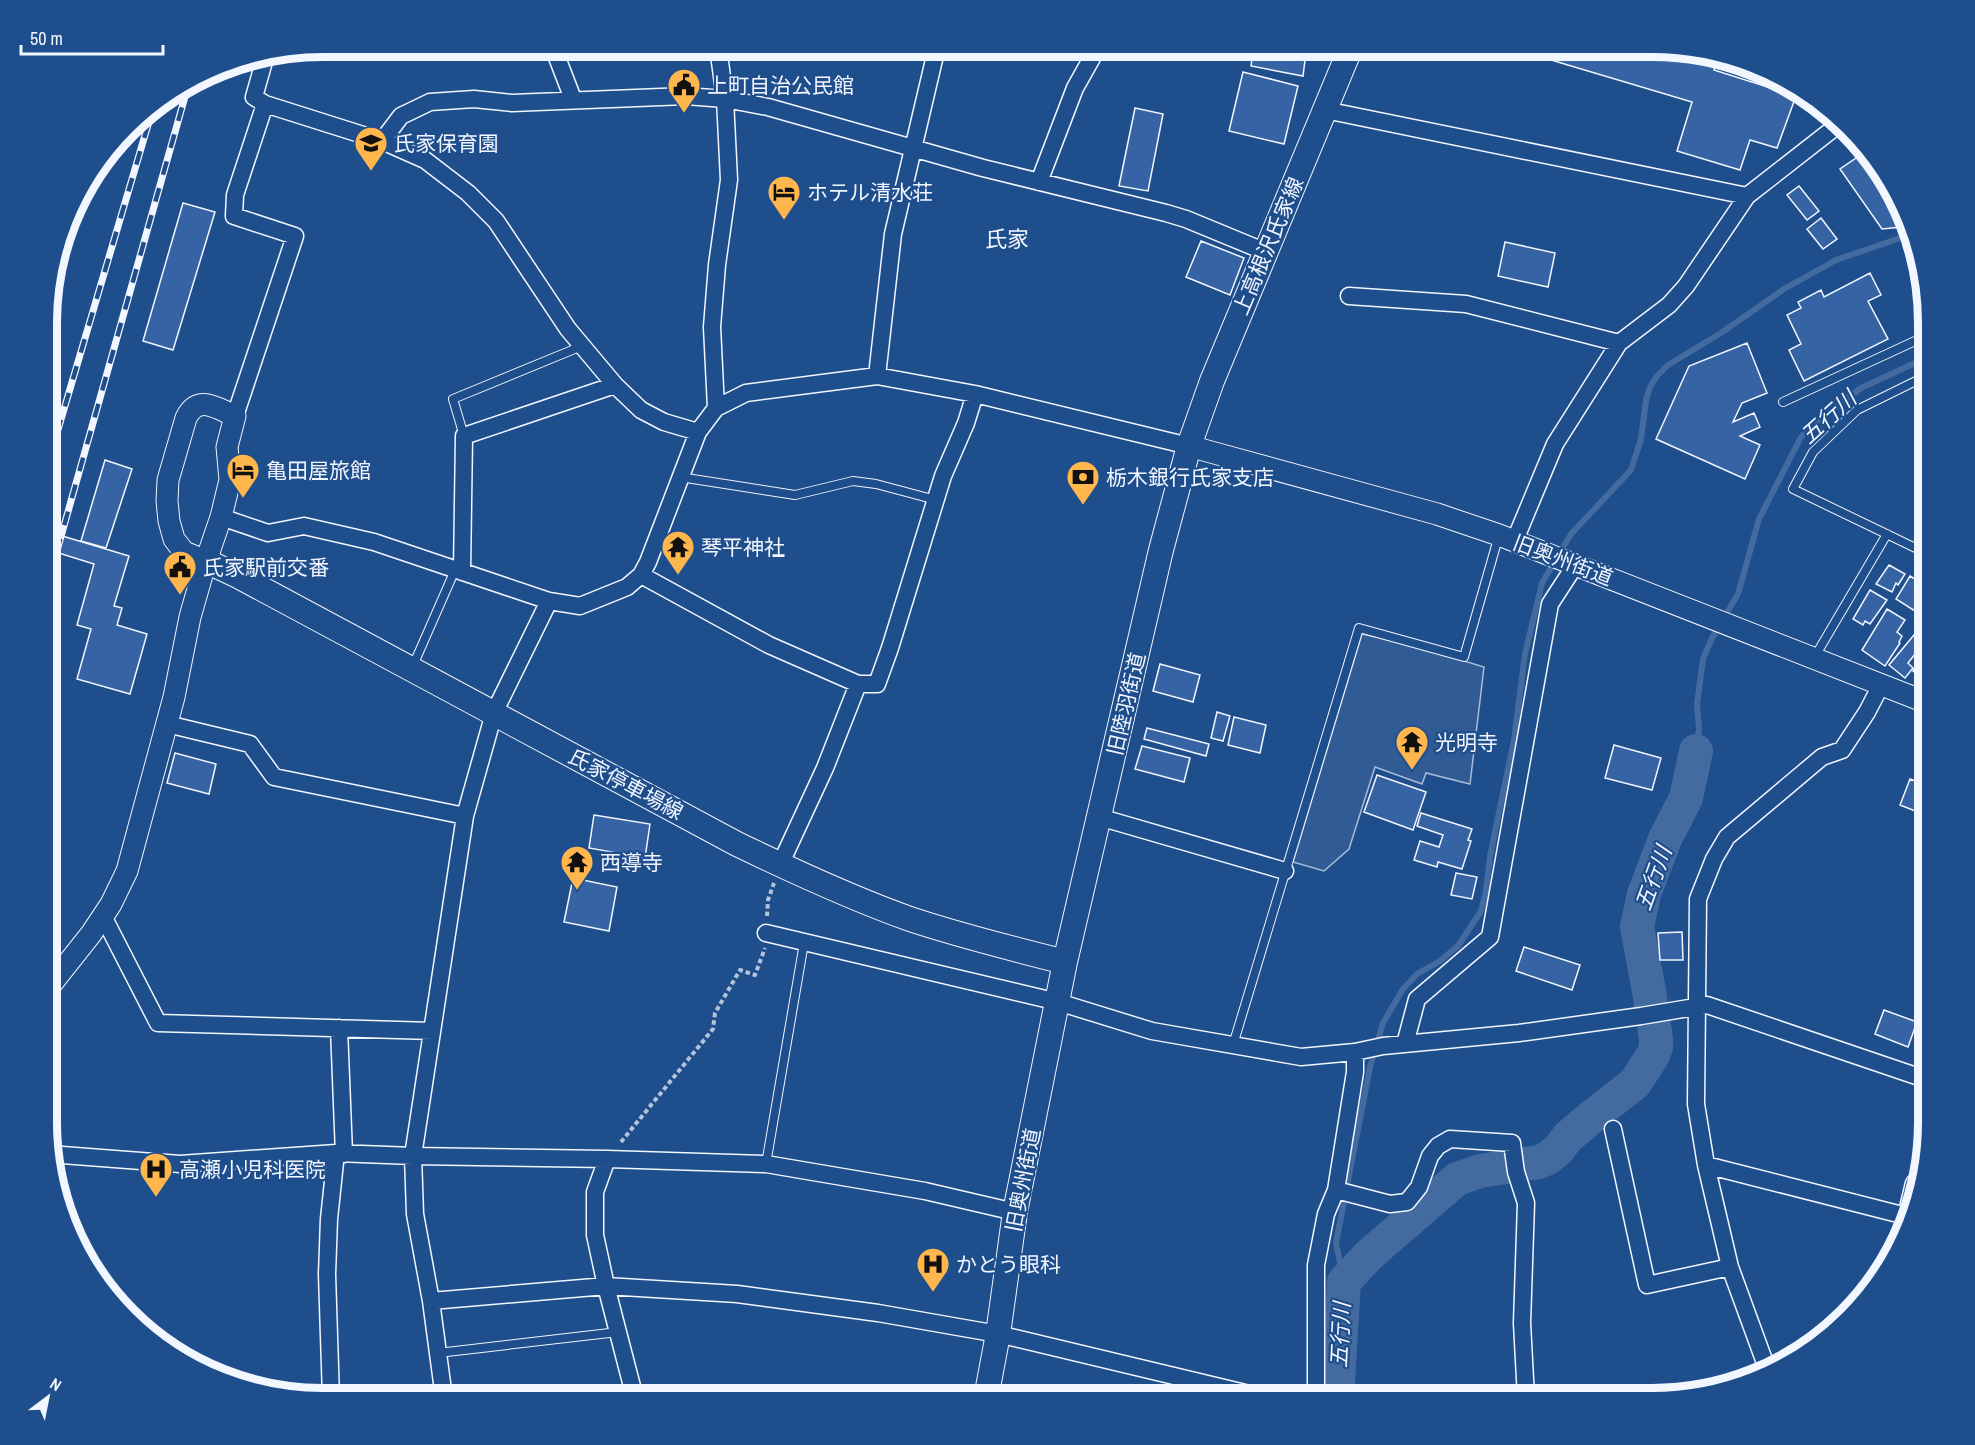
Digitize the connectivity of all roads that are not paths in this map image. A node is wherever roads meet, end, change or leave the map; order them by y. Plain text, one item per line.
1 (557, 57) edge
2 (719, 57) edge
3 (935, 57) edge
4 (1092, 57) edge
5 (1347, 57) edge
6 (263, 64) edge
7 (573, 99) junction
8 (725, 99) junction
9 (265, 104) junction
10 (1325, 110) junction
11 (1833, 129) edge
12 (382, 141) junction
13 (912, 148) junction
14 (1039, 182) junction
15 (1747, 196) junction
16 (1266, 252) junction
17 (1349, 296) dead end
18 (1918, 340) edge
19 (1619, 343) junction
20 (582, 346) junction
21 (877, 376) junction
22 (1918, 380) edge
23 (615, 385) junction
24 (975, 394) junction
25 (1783, 402) dead end
26 (716, 408) junction
27 (235, 416) junction
28 (698, 432) junction
29 (464, 436) junction
30 (1189, 446) junction
31 (680, 477) junction
32 (936, 500) junction
33 (221, 517) junction
34 (1887, 534) junction
35 (1507, 538) junction
36 (1918, 549) edge
37 (206, 561) junction
38 (1576, 564) junction
39 (458, 571) junction
40 (641, 575) junction
41 (549, 601) junction
42 (1814, 658) junction
43 (411, 669) junction
44 (858, 684) junction
45 (1881, 685) junction
46 (1918, 697) edge
47 (494, 713) junction
48 (167, 724) junction
49 (465, 816) junction
50 (1100, 817) junction
51 (780, 865) junction
52 (1285, 871) junction
53 (103, 916) junction
54 (766, 933) road end
55 (804, 943) junction
56 (1065, 962) junction
57 (57, 976) edge
58 (1058, 1002) junction
59 (1696, 1007) junction
60 (339, 1028) junction
61 (432, 1031) junction
62 (1405, 1044) junction
63 (1233, 1045) junction
64 (1368, 1049) junction
65 (1918, 1077) edge
66 (1613, 1129) dead end
67 (340, 1154) junction
68 (59, 1155) edge
69 (413, 1156) junction
70 (607, 1159) junction
71 (766, 1164) junction
72 (1706, 1165) junction
73 (1345, 1192) junction
74 (1015, 1212) junction
75 (1901, 1215) edge
76 (1730, 1267) junction
77 (606, 1286) junction
78 (431, 1301) junction
79 (618, 1332) junction
80 (998, 1334) junction
81 (438, 1353) junction
82 (1765, 1363) edge
83 (331, 1388) edge
84 (443, 1388) edge
85 (632, 1388) edge
86 (988, 1388) edge
87 (1224, 1388) edge
88 (1316, 1388) edge
89 (1525, 1388) edge

1 - 7 street
2 - 8 street
3 - 13 street
4 - 14 street
5 - 10 main road, 上高根沢氏家線
6 - 9 street
7 - 8 street
7 - 12 street
8 - 13 street
8 - 26 street
9 - 12 street
9 - 27 street
10 - 15 street
10 - 16 main road, 上高根沢氏家線
11 - 15 street
12 - 20 street
13 - 14 street
13 - 21 street
14 - 16 street
15 - 19 street
16 - 30 main road, 上高根沢氏家線
17 - 19 street
18 - 25 lane
19 - 35 street
20 - 23 street
20 - 29 lane
21 - 24 street
21 - 26 street
22 - 34 lane
23 - 28 street
23 - 29 street
24 - 30 street
24 - 32 street
26 - 28 street
27 - 33 street
27 - 37 street
28 - 31 street
29 - 39 street
30 - 35 street, 旧奥州街道
30 - 50 main road, 旧陸羽街道
31 - 32 lane
31 - 40 street
32 - 44 street
33 - 37 street
33 - 39 street
34 - 36 lane
34 - 42 lane
35 - 38 street, 旧奥州街道
35 - 52 lane
37 - 43 main road, 氏家停車場線
37 - 48 street
38 - 42 street, 旧奥州街道
38 - 62 street
39 - 41 street
39 - 43 lane
40 - 41 street
40 - 44 street
41 - 47 street
42 - 45 street, 旧奥州街道
43 - 47 main road, 氏家停車場線
44 - 51 street
45 - 46 street, 旧奥州街道
45 - 59 street
47 - 49 street
47 - 51 main road, 氏家停車場線
48 - 49 street
48 - 53 street
49 - 61 street
50 - 52 street
50 - 56 main road, 旧陸羽街道
51 - 56 main road, 氏家停車場線
52 - 63 lane
53 - 57 street
53 - 60 street
54 - 55 street
55 - 58 street
55 - 71 lane
56 - 58 main road, 旧奥州街道
58 - 63 street
58 - 74 main road, 旧奥州街道
59 - 62 street
59 - 65 street
59 - 72 street
60 - 61 street
60 - 67 street
61 - 69 street
62 - 64 street
63 - 64 street
64 - 73 street
66 - 76 street
67 - 68 street
67 - 69 street
67 - 83 street
69 - 70 street
69 - 78 street
70 - 71 street
70 - 77 street
71 - 74 street
72 - 75 street
72 - 76 street
73 - 88 street
73 - 89 street
74 - 80 main road, 旧奥州街道
76 - 82 street
77 - 78 street
77 - 79 street
77 - 80 street
78 - 81 street
79 - 81 lane
79 - 85 street
80 - 86 main road, 旧奥州街道
80 - 87 street
81 - 84 street

